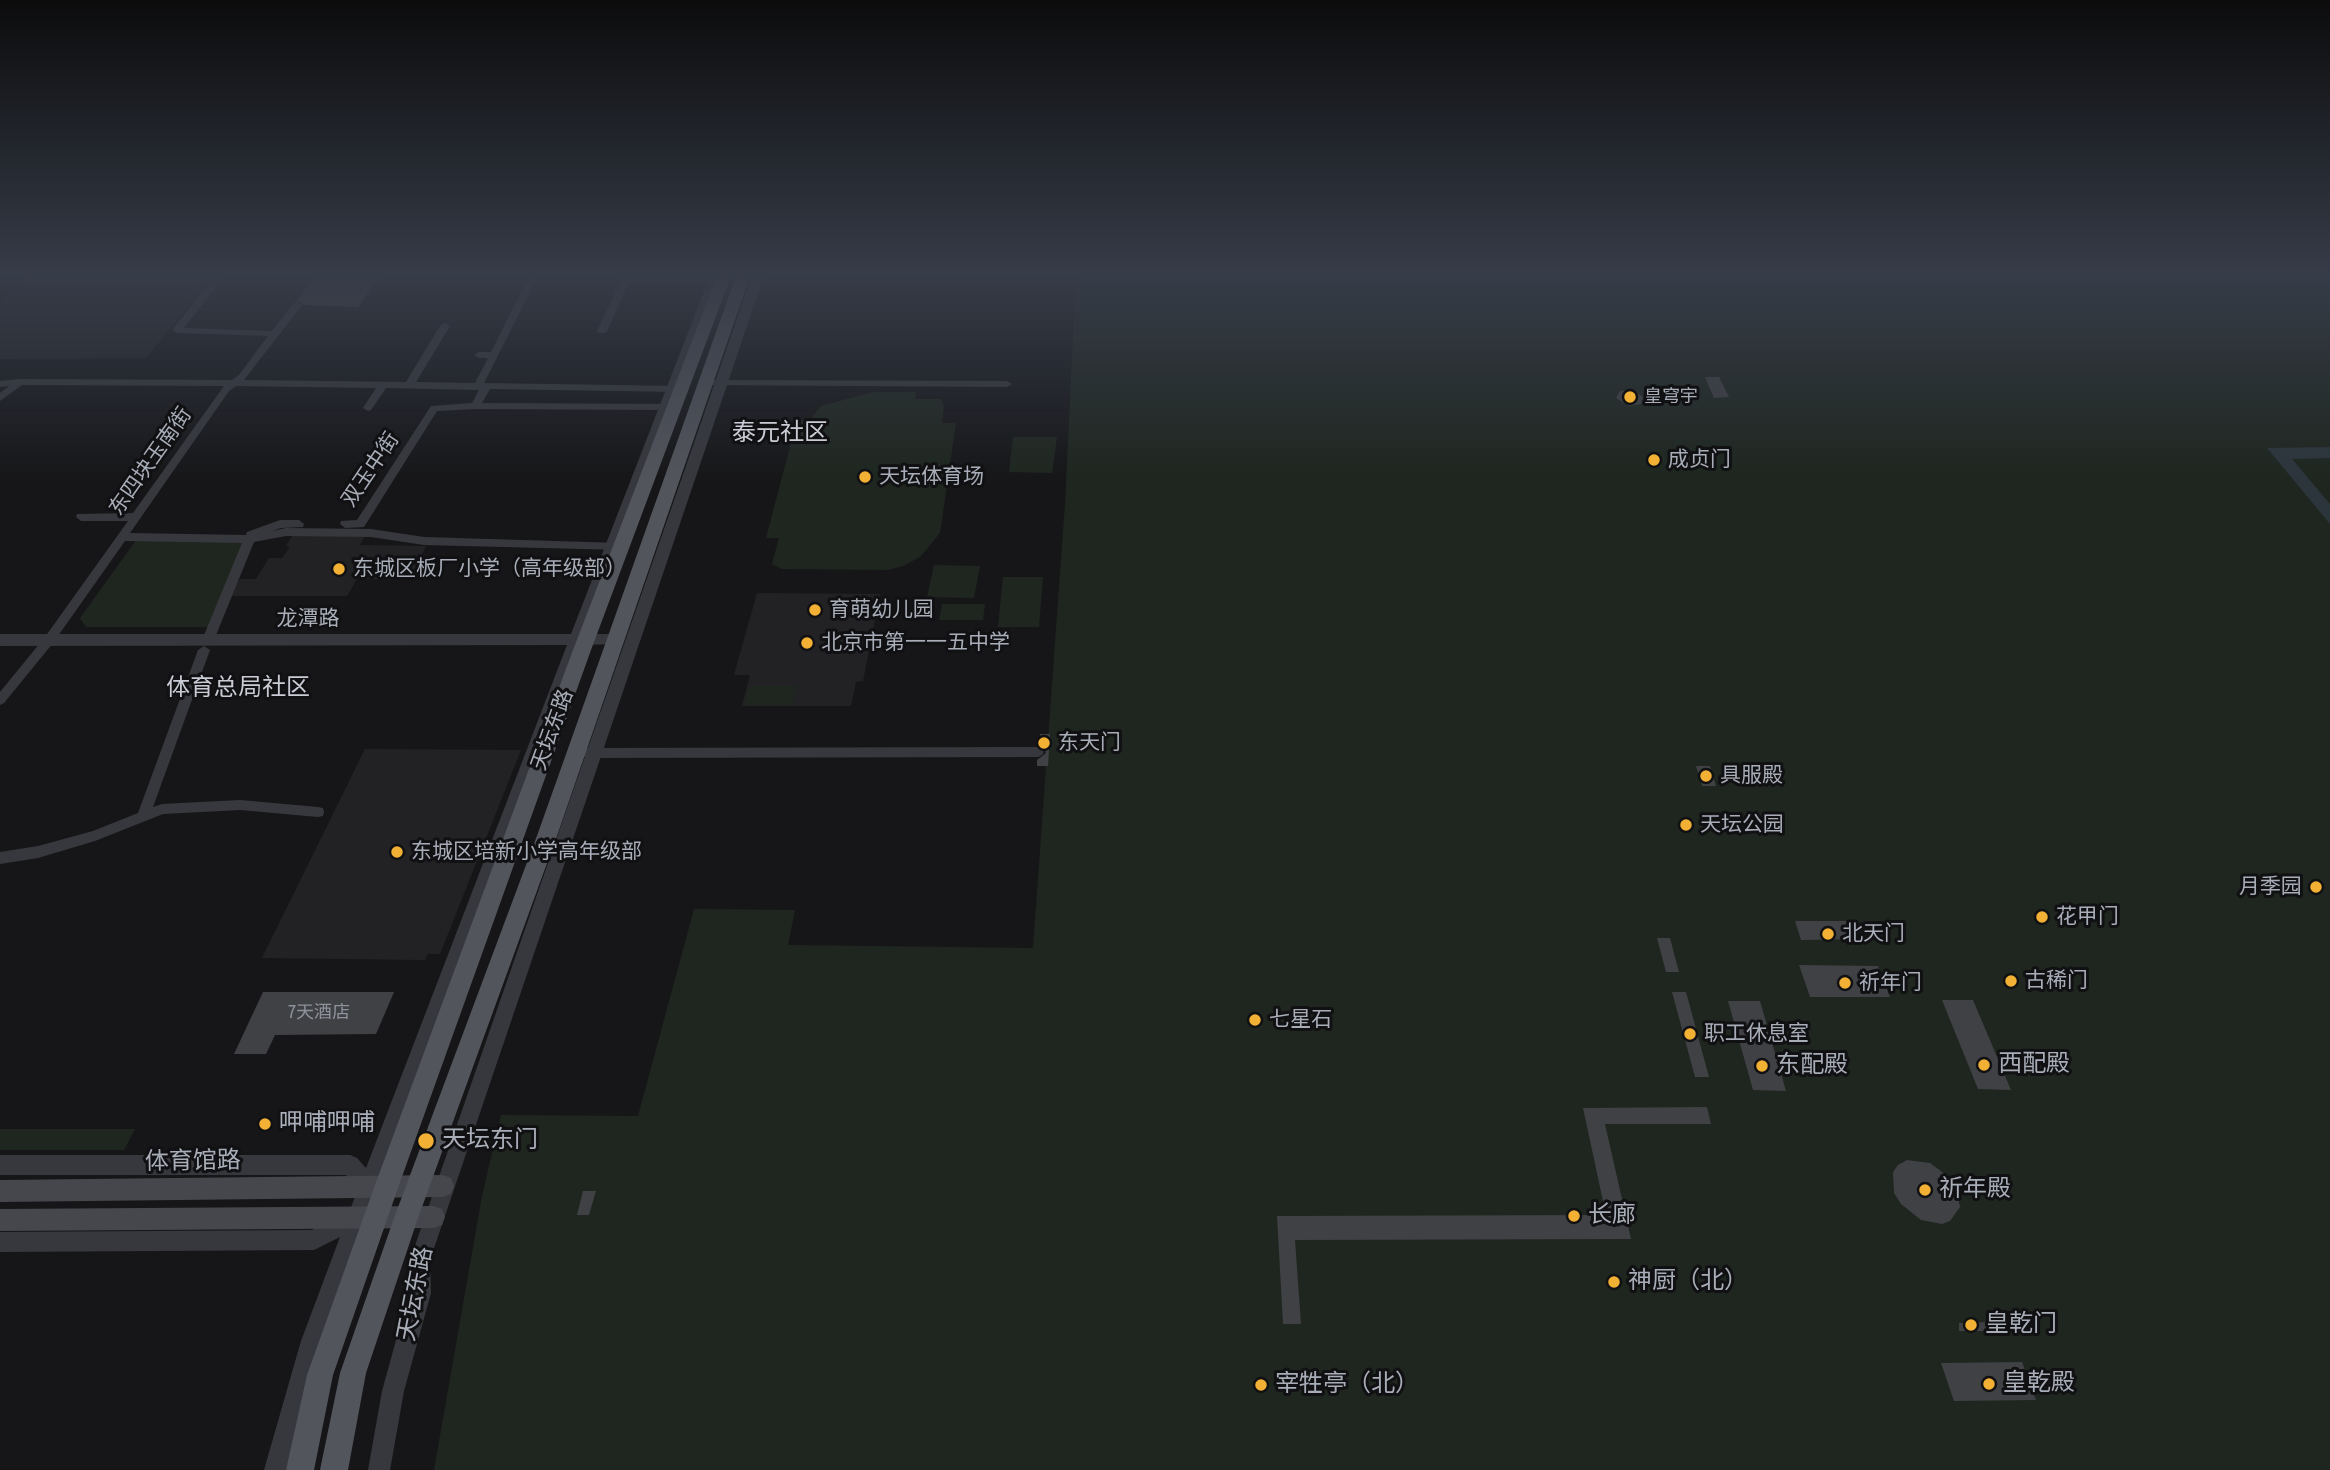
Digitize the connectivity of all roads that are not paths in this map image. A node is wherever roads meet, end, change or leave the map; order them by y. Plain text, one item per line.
1 (267, 345) edge
2 (434, 345) edge
3 (499, 345) edge
4 (693, 345) edge
5 (725, 345) edge
6 (730, 345) edge
7 (479, 355) dead end
8 (494, 355) junction
9 (31, 374) dead end
10 (20, 382) junction
11 (232, 383) junction
12 (715, 383) junction
13 (0, 384) edge
14 (1007, 384) dead end
15 (382, 386) junction
16 (409, 386) junction
17 (481, 388) junction
18 (676, 389) junction
19 (0, 398) edge
20 (475, 406) junction
21 (669, 407) junction
22 (368, 408) dead end
23 (81, 517) dead end
24 (135, 517) junction
25 (122, 537) junction
26 (250, 539) junction
27 (616, 547) junction
28 (0, 640) edge
29 (45, 645) junction
30 (206, 645) junction
31 (579, 645) junction
32 (614, 645) junction
33 (0, 650) edge
34 (0, 700) edge
35 (1038, 752) dead end
36 (586, 753) junction
37 (318, 812) dead end
38 (143, 818) junction
39 (0, 858) edge
40 (0, 1165) edge
41 (378, 1186) junction
42 (417, 1186) junction
43 (443, 1186) junction
44 (0, 1191) edge
45 (434, 1217) junction
46 (366, 1218) junction
47 (406, 1218) junction
48 (0, 1220) edge
49 (0, 1242) edge
50 (275, 1470) edge
51 (299, 1470) edge
52 (334, 1470) edge
53 (379, 1470) edge

1 - 11 street, 东四块玉南街
2 - 16 street
3 - 8 street
4 - 18 main road, 天坛东路
5 - 12 main road, 天坛东路
6 - 12 street, 天坛东路
7 - 8 street
8 - 17 street
9 - 10 street
10 - 11 street
10 - 13 street
10 - 19 street
11 - 15 street
11 - 24 street, 东四块玉南街
12 - 14 street
12 - 32 main road, 天坛东路
12 - 36 street, 天坛东路
15 - 16 street
15 - 22 street
16 - 17 street
17 - 18 street
17 - 20 street
18 - 21 main road, 天坛东路
20 - 21 street
20 - 26 street, 双玉中街
21 - 27 main road, 天坛东路
23 - 24 street
24 - 25 street, 东四块玉南街
25 - 26 street
25 - 29 street, 东四块玉南街
26 - 27 street
26 - 30 street
27 - 31 main road, 天坛东路
28 - 29 street, 龙潭路
29 - 30 street, 龙潭路
29 - 33 street, 龙潭路
29 - 34 street, 东四块玉南街
30 - 31 street, 龙潭路
30 - 38 street
31 - 32 street, 龙潭路
31 - 41 main road, 天坛东路
32 - 36 main road, 天坛东路
35 - 36 street
36 - 42 main road, 天坛东路
36 - 43 street, 天坛东路
37 - 38 street
38 - 39 street
40 - 41 street
41 - 42 main road
41 - 44 main road, 体育馆路
41 - 46 main road, 天坛东路
42 - 43 main road
42 - 47 main road, 天坛东路
43 - 45 street, 天坛东路
45 - 47 main road
45 - 53 street, 天坛东路
46 - 47 main road
46 - 48 main road
46 - 49 street
46 - 50 street, 天坛东路
46 - 51 main road, 天坛东路
47 - 52 main road, 天坛东路

